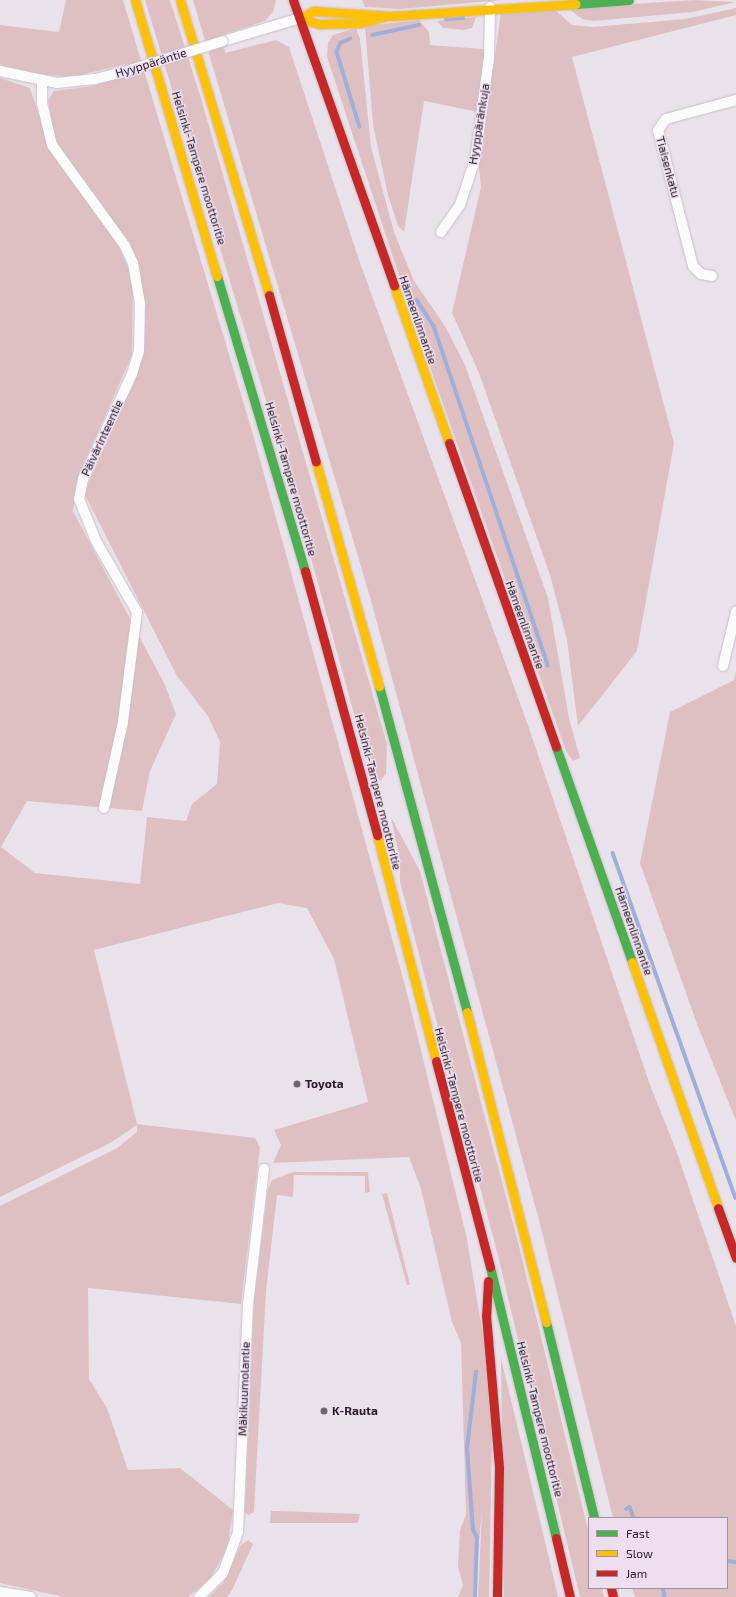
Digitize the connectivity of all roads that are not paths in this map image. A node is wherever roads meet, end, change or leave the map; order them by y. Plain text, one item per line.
1 (135, 0) edge
2 (180, 0) edge
3 (293, 0) edge
4 (629, 0) edge
5 (490, 7) junction
6 (390, 16) junction
7 (300, 18) junction
8 (0, 71) edge
9 (42, 81) junction
10 (736, 100) edge
11 (441, 232) dead end
12 (712, 276) dead end
13 (736, 616) edge
14 (723, 666) dead end
15 (104, 808) dead end
16 (264, 1170) dead end
17 (736, 1258) edge
18 (489, 1266) junction
19 (594, 1517) edge
20 (0, 1592) edge
21 (31, 1597) edge
22 (199, 1597) edge
23 (497, 1597) edge
24 (570, 1597) edge

1 - 18 main road, Helsinki-Tampere moottoritie
2 - 19 main road
3 - 7 main road, Hämeenlinnantie
4 - 5 main road
5 - 6 main road
5 - 11 street, Hyyppäränkuja
6 - 7 main road
6 - 7 main road
7 - 9 street, Hyyppäräntie, bridge
7 - 17 main road, Hämeenlinnantie
8 - 9 street, Hyyppäräntie
9 - 15 street, Päivärinteentie
10 - 12 street, Tiaisenkatu
13 - 14 street
16 - 22 street, Mäkikuumolantie
18 - 23 main road
18 - 24 main road, Helsinki-Tampere moottoritie
20 - 21 street

